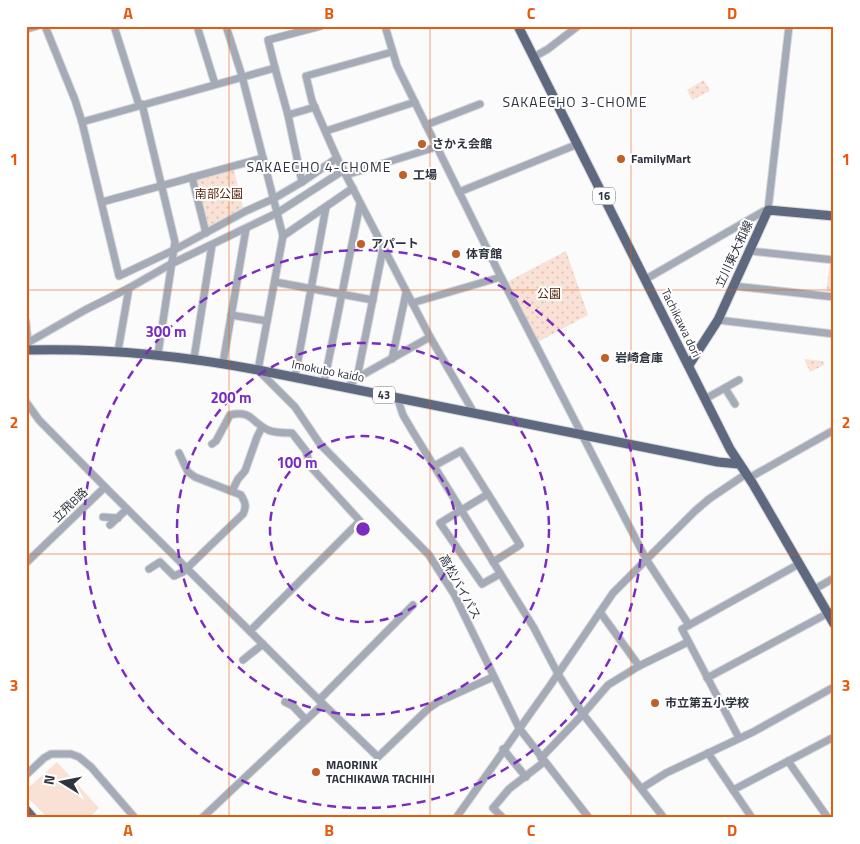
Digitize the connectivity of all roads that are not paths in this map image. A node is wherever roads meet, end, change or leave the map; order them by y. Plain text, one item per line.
1 (37, 26) edge
2 (45, 26) edge
3 (114, 26) edge
4 (197, 26) edge
5 (226, 26) edge
6 (321, 26) edge
7 (385, 26) edge
8 (518, 26) edge
9 (578, 26) edge
10 (789, 26) edge
11 (26, 29) edge
12 (392, 52) junction
13 (534, 57) junction
14 (275, 68) junction
15 (242, 76) junction
16 (215, 84) junction
17 (415, 102) junction
18 (140, 104) junction
19 (480, 104) dead end
20 (315, 107) junction
21 (288, 116) junction
22 (82, 122) junction
23 (426, 125) junction
24 (326, 130) junction
25 (578, 144) junction
26 (436, 147) junction
27 (263, 158) junction
28 (337, 158) junction
29 (345, 172) junction
30 (192, 177) junction
31 (302, 182) junction
32 (162, 186) junction
33 (353, 188) junction
34 (459, 192) junction
35 (273, 199) junction
36 (102, 202) junction
37 (360, 204) junction
38 (326, 207) junction
39 (768, 210) junction
40 (277, 212) junction
41 (834, 216) edge
42 (246, 228) junction
43 (206, 233) junction
44 (282, 236) junction
45 (212, 245) junction
46 (383, 249) junction
47 (174, 250) junction
48 (750, 251) junction
49 (834, 260) edge
50 (172, 264) junction
51 (501, 277) junction
52 (646, 279) junction
53 (275, 282) junction
54 (734, 286) junction
55 (129, 288) junction
56 (311, 288) junction
57 (406, 293) junction
58 (342, 294) junction
59 (834, 297) edge
60 (373, 300) junction
61 (412, 303) junction
62 (231, 315) junction
63 (718, 320) junction
64 (268, 321) junction
65 (26, 322) edge
66 (27, 327) edge
67 (834, 334) edge
68 (430, 337) junction
69 (27, 349) edge
70 (118, 351) junction
71 (158, 354) junction
72 (194, 358) junction
73 (392, 359) junction
74 (223, 363) junction
75 (689, 365) junction
76 (258, 370) junction
77 (295, 377) junction
78 (357, 378) junction
79 (739, 380) dead end
80 (324, 383) junction
81 (346, 388) junction
82 (725, 388) junction
83 (397, 397) junction
84 (705, 399) junction
85 (26, 402) edge
86 (735, 404) dead end
87 (474, 413) junction
88 (262, 427) junction
89 (834, 430) edge
90 (582, 435) junction
91 (212, 444) dead end
92 (179, 453) dead end
93 (739, 464) junction
94 (434, 466) junction
95 (748, 476) junction
96 (105, 487) junction
97 (232, 491) junction
98 (488, 494) junction
99 (127, 509) junction
100 (461, 510) junction
101 (103, 518) dead end
102 (118, 518) junction
103 (110, 525) dead end
104 (646, 560) junction
105 (493, 562) junction
106 (26, 563) edge
107 (799, 564) junction
108 (149, 569) dead end
109 (188, 569) junction
110 (500, 574) junction
111 (834, 578) edge
112 (814, 590) junction
113 (413, 605) dead end
114 (600, 612) junction
115 (831, 612) edge
116 (834, 624) edge
117 (689, 625) junction
118 (250, 631) junction
119 (688, 642) junction
120 (263, 644) junction
121 (243, 660) dead end
122 (640, 666) junction
123 (558, 674) junction
124 (493, 677) junction
125 (707, 678) junction
126 (834, 688) edge
127 (285, 702) dead end
128 (321, 702) junction
129 (584, 714) junction
130 (306, 720) junction
131 (518, 728) junction
132 (834, 737) edge
133 (739, 738) junction
134 (503, 749) junction
135 (708, 753) junction
136 (543, 760) junction
137 (788, 761) junction
138 (26, 774) edge
139 (526, 777) junction
140 (642, 788) junction
141 (733, 790) junction
142 (26, 810) edge
143 (457, 817) edge
144 (33, 818) edge
145 (135, 818) edge
146 (202, 818) edge
147 (503, 818) edge
148 (589, 818) edge
149 (664, 818) edge
150 (752, 818) edge
151 (828, 818) edge

1 - 11 street
2 - 22 street
3 - 18 street
4 - 16 street
5 - 15 street
6 - 14 street
7 - 12 street
8 - 13 main road, Tachikawa dori / 16
9 - 13 street
10 - 39 street
12 - 17 street
12 - 20 street
13 - 25 main road, Tachikawa dori / 16
14 - 15 street
14 - 21 street
15 - 16 street
15 - 27 street
16 - 18 street
17 - 23 street
17 - 24 street
18 - 22 street
18 - 32 street
19 - 23 street
20 - 21 street
20 - 24 street
21 - 31 street
22 - 36 street
23 - 26 street
24 - 28 street
25 - 34 street
25 - 52 main road, Tachikawa dori / 16
26 - 29 street
26 - 34 street
27 - 30 street
27 - 35 street
28 - 29 street
28 - 31 street
29 - 33 street
29 - 40 street
30 - 32 street
30 - 43 street
31 - 35 street
32 - 36 street
32 - 47 street
33 - 37 street
33 - 38 street
34 - 51 street
35 - 40 street
35 - 43 street
36 - 47 street
37 - 46 street
37 - 58 street
38 - 44 street
38 - 56 street
39 - 41 main road
39 - 48 main road, 立川東大和線
39 - 52 street
40 - 42 street
40 - 44 street
42 - 45 street
42 - 62 street
43 - 47 street
44 - 53 street
45 - 50 street
45 - 72 street
46 - 57 street
46 - 60 street
47 - 50 street
48 - 49 street
48 - 54 main road, 立川東大和線
50 - 55 street
50 - 71 street
51 - 61 street
51 - 90 street
52 - 75 main road, Tachikawa dori / 16
53 - 56 street
53 - 64 street
54 - 59 street
54 - 63 main road, 立川東大和線
55 - 69 street
55 - 70 street
56 - 58 street
56 - 77 street
57 - 61 street
57 - 73 street
58 - 60 street
58 - 80 street
60 - 78 street
61 - 68 street
62 - 64 street
62 - 74 street
63 - 67 street
63 - 75 main road, 立川東大和線
64 - 76 street
65 - 66 street
66 - 69 street
68 - 73 street
68 - 87 street
69 - 70 main road, Imokubo kaido / 43
70 - 71 main road, Imokubo kaido / 43
71 - 72 main road, Imokubo kaido / 43
72 - 74 main road, Imokubo kaido / 43
73 - 78 street
74 - 76 main road, Imokubo kaido / 43
75 - 84 main road, Tachikawa dori / 16
76 - 77 main road, Imokubo kaido / 43
76 - 124 street, 高松バイパス
77 - 80 main road, Imokubo kaido / 43
78 - 81 street
79 - 82 street
80 - 81 main road, Imokubo kaido / 43
81 - 83 main road, Imokubo kaido / 43
82 - 84 street
82 - 86 street
83 - 87 main road, Imokubo kaido / 43
83 - 94 street
84 - 93 main road, Tachikawa dori / 16
85 - 96 street, 立飛B路
87 - 90 main road, Imokubo kaido / 43
88 - 91 street
88 - 97 street
88 - 118 street
89 - 95 street
90 - 93 main road, Imokubo kaido / 43
90 - 104 street
92 - 97 street
93 - 95 main road, Tachikawa dori / 16
94 - 98 street
94 - 100 street
95 - 104 street
95 - 107 main road, Tachikawa dori / 16
96 - 99 street
96 - 106 street, 立飛B路
97 - 109 street
98 - 100 street
98 - 105 street
99 - 102 street
99 - 109 street
100 - 105 street
100 - 110 street
101 - 102 street
102 - 103 street
104 - 114 street
104 - 117 street
105 - 110 street
107 - 112 main road, Tachikawa dori / 16
107 - 117 street
108 - 109 street
109 - 118 street
110 - 123 street
111 - 112 street
112 - 115 main road, Tachikawa dori / 16
113 - 128 street
114 - 122 street
114 - 123 street
115 - 116 main road, Tachikawa dori / 16
115 - 125 street
117 - 119 street
118 - 120 street
119 - 122 street
119 - 125 street
120 - 121 street
120 - 128 street
122 - 129 street
123 - 129 street
123 - 131 street
124 - 128 street
124 - 131 street, 高松バイパス
125 - 133 street
126 - 133 street
127 - 130 street
128 - 130 street
129 - 136 street
129 - 140 street
130 - 146 street
131 - 134 street
131 - 136 street, 高松バイパス
132 - 137 street
133 - 135 street
134 - 139 street
134 - 143 street
135 - 140 street
135 - 141 street
136 - 139 street
136 - 148 street, 高松バイパス
137 - 141 street
137 - 151 street
138 - 145 street
139 - 147 street
140 - 149 street
141 - 150 street
142 - 144 main road

